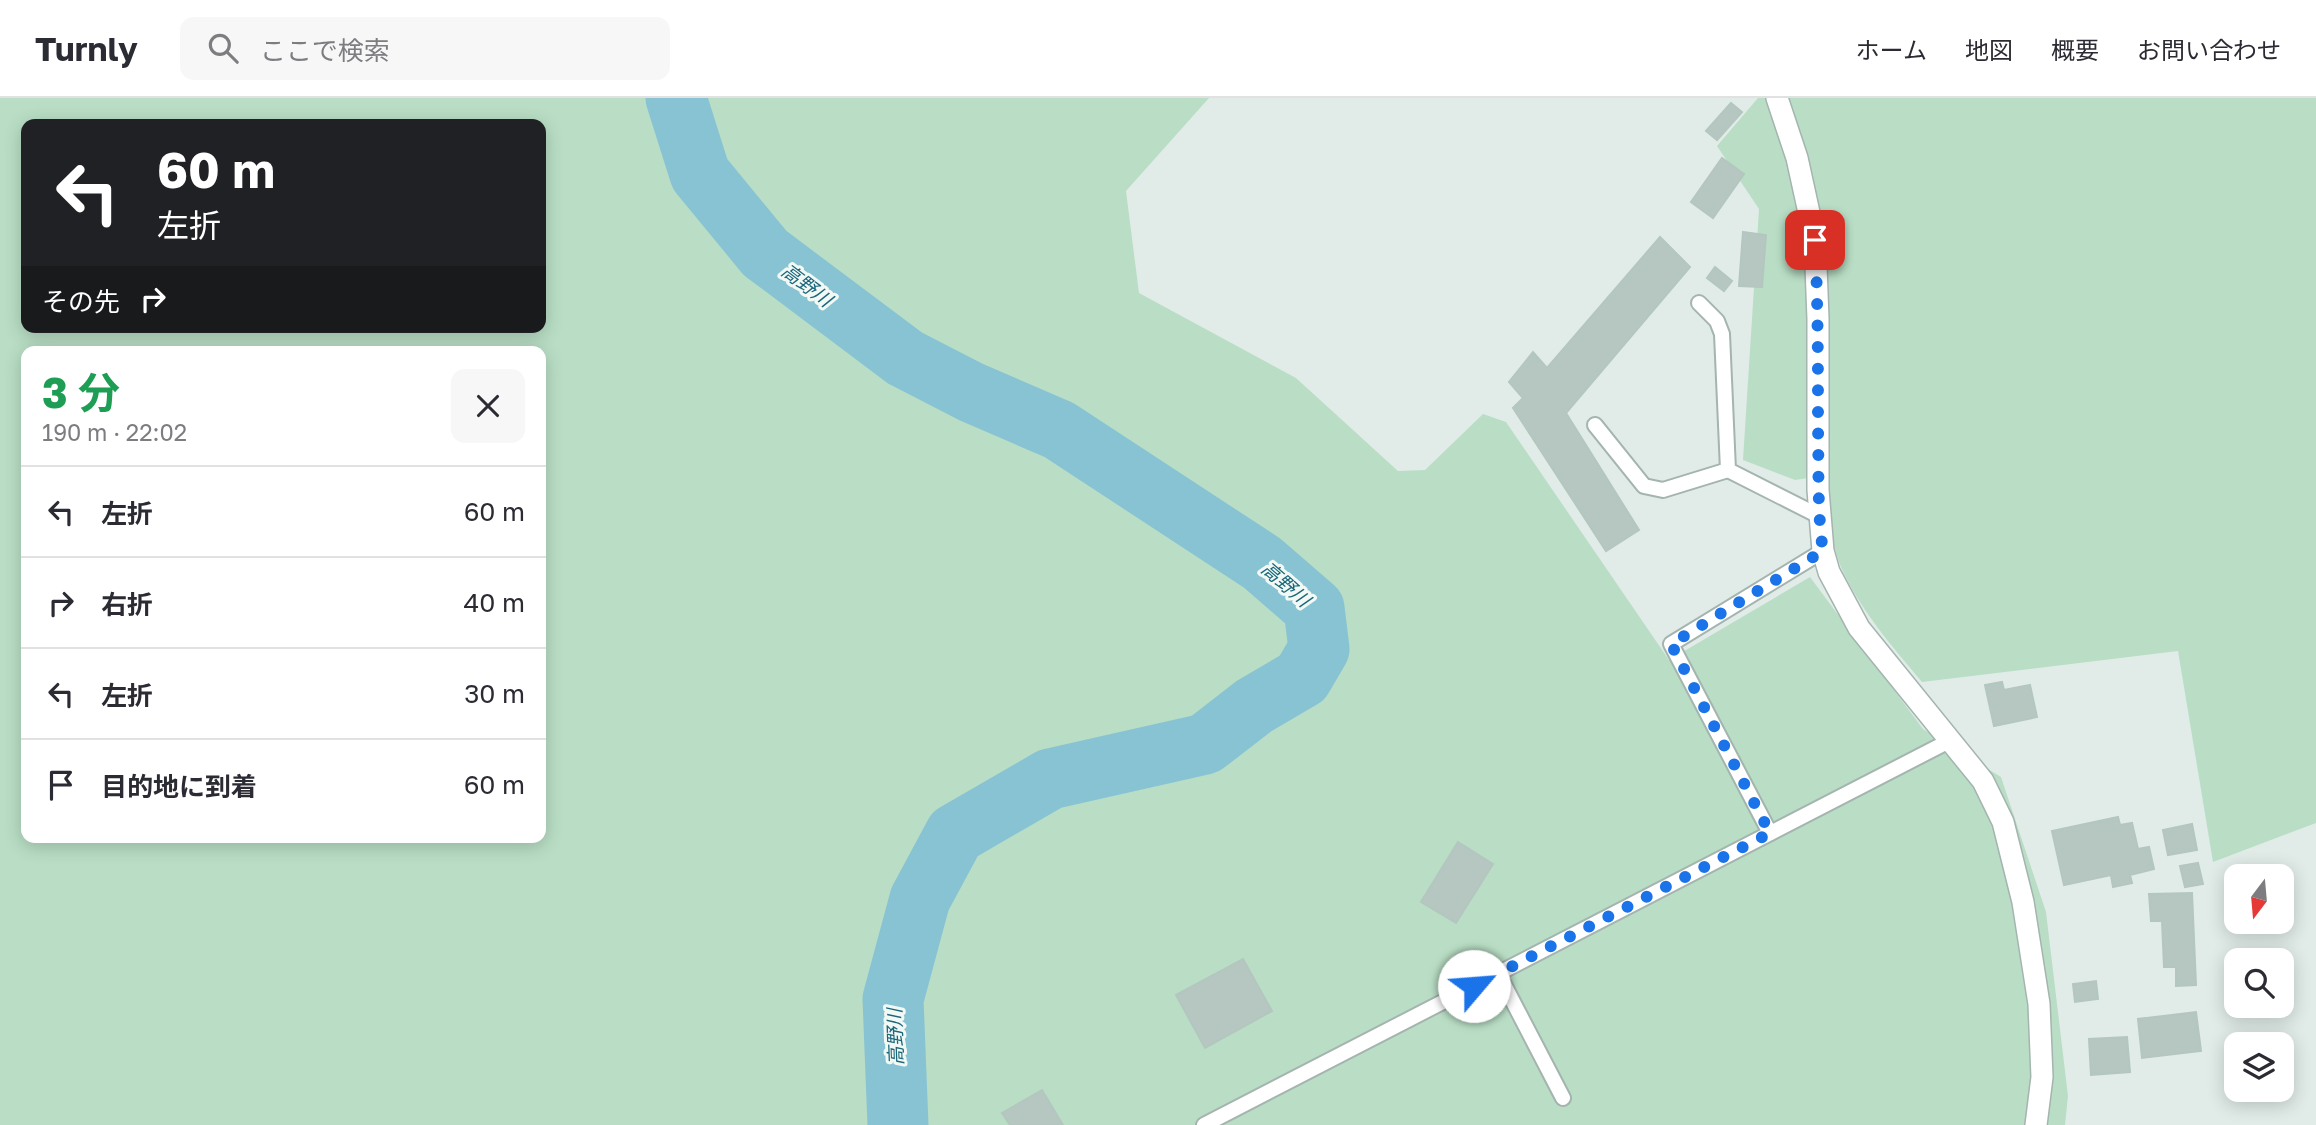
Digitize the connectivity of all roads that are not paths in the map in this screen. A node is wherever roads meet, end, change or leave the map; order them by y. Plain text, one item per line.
1 (1777, 98) edge
2 (1699, 303) dead end
3 (1595, 425) dead end
4 (1728, 470) junction
5 (1819, 516) junction
6 (1823, 551) junction
7 (1951, 740) junction
8 (1770, 833) junction
9 (1498, 973) junction
10 (1563, 1098) dead end
11 (1204, 1125) edge
12 (2036, 1125) edge

1 - 5 street
2 - 4 lane
3 - 4 lane
4 - 5 lane
5 - 6 street
6 - 7 street
6 - 8 lane
7 - 8 lane
7 - 12 street
8 - 9 lane
9 - 10 lane
9 - 11 lane

